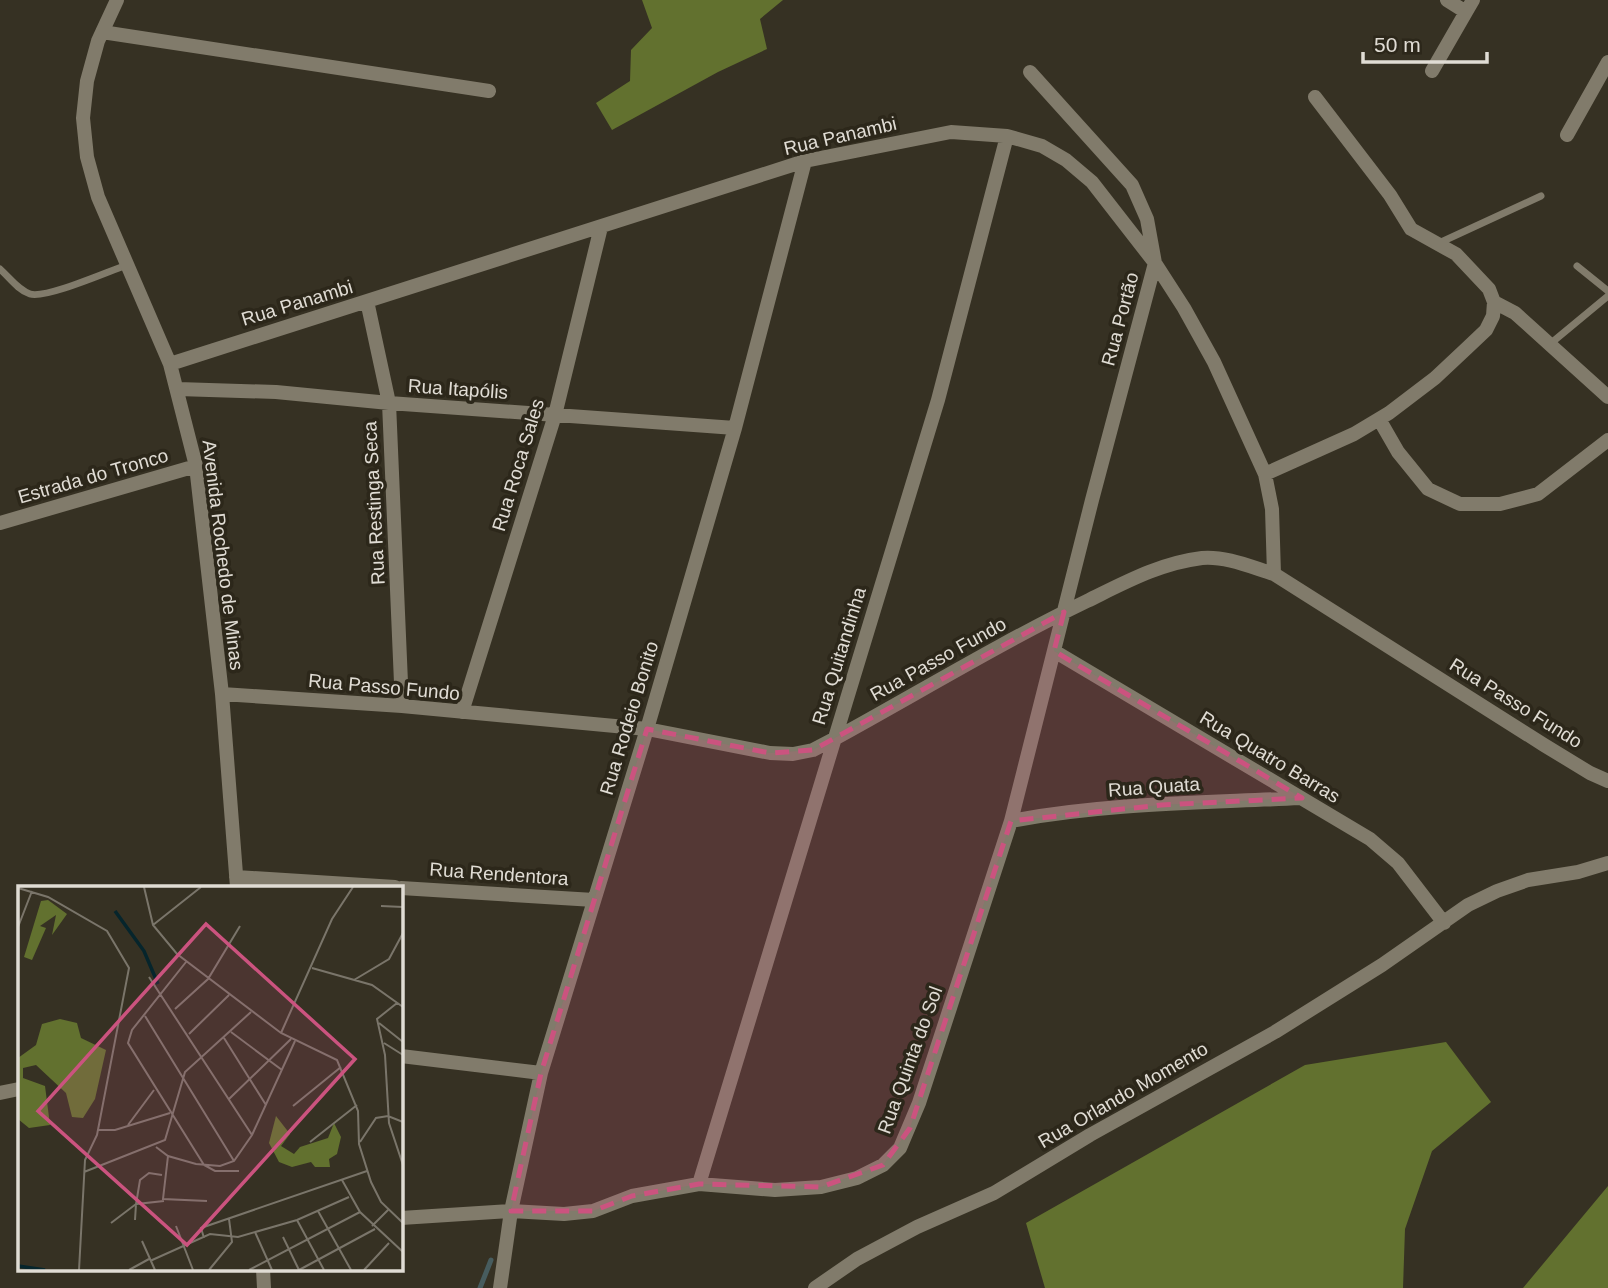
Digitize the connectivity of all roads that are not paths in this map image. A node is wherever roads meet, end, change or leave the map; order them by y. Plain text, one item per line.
1 (117, 0) edge
2 (1447, 0) edge
3 (1470, 6) edge
4 (102, 32) junction
5 (1608, 62) edge
6 (1432, 71) dead end
7 (1030, 72) dead end
8 (489, 91) dead end
9 (1315, 97) dead end
10 (1567, 135) dead end
11 (1007, 136) junction
12 (805, 161) junction
13 (1541, 196) dead end
14 (601, 227) junction
15 (1438, 243) junction
16 (1155, 262) junction
17 (127, 265) junction
18 (1577, 266) dead end
19 (0, 269) edge
20 (1608, 294) edge
21 (367, 301) junction
22 (1494, 302) junction
23 (1550, 345) junction
24 (170, 364) junction
25 (178, 389) junction
26 (1608, 397) edge
27 (389, 403) junction
28 (555, 415) junction
29 (1379, 419) junction
30 (735, 428) junction
31 (1608, 440) edge
32 (196, 466) junction
33 (1265, 474) junction
34 (0, 523) edge
35 (1274, 574) junction
36 (1065, 612) junction
37 (1054, 651) junction
38 (222, 694) junction
39 (402, 706) junction
40 (462, 712) junction
41 (647, 729) junction
42 (834, 739) junction
43 (1608, 780) edge
44 (1301, 798) junction
45 (1011, 821) junction
46 (1608, 863) edge
47 (236, 882) edge
48 (363, 886) edge
49 (402, 888) edge
50 (594, 900) junction
51 (1444, 923) junction
52 (402, 1056) edge
53 (541, 1073) junction
54 (18, 1089) edge
55 (0, 1093) edge
56 (699, 1184) junction
57 (511, 1211) junction
58 (402, 1218) edge
59 (263, 1270) edge
60 (264, 1288) edge
61 (500, 1288) edge
62 (815, 1288) edge

1 - 4 street, Avenida Rochedo de Minas
2 - 3 street
3 - 6 street
4 - 8 street
4 - 17 street, Avenida Rochedo de Minas
5 - 10 street
7 - 16 street, Rua Portão
9 - 15 street
11 - 12 street, Rua Panambi
11 - 16 street, Rua Panambi
11 - 42 street, Rua Quitandinha
12 - 14 street, Rua Panambi
12 - 30 street, Rua Rodeio Bonito
13 - 15 lane
14 - 21 street, Rua Panambi
14 - 28 street, Rua Roca Sales
15 - 22 street
16 - 33 street, Rua Panambi
16 - 36 street, Rua Portão
17 - 19 lane
17 - 24 street, Avenida Rochedo de Minas
18 - 20 lane
20 - 23 lane
21 - 24 street, Rua Panambi
21 - 27 street, Rua Restinga Seca
22 - 23 street
22 - 29 street
23 - 26 street
24 - 25 street, Avenida Rochedo de Minas
25 - 27 street, Rua Itapólis
25 - 32 street, Avenida Rochedo de Minas
27 - 28 street, Rua Itapólis
27 - 39 street, Rua Restinga Seca
28 - 30 street, Rua Itapólis
28 - 40 street, Rua Roca Sales
29 - 31 street
29 - 33 street
30 - 41 street, Rua Rodeio Bonito
32 - 34 street, Estrada do Tronco
32 - 38 street, Avenida Rochedo de Minas
33 - 35 street, Rua Panambi
35 - 36 street, Rua Passo Fundo
35 - 43 street, Rua Passo Fundo
36 - 37 street, Rua Quinta do Sol
36 - 42 street, Rua Passo Fundo
37 - 44 street, Rua Quatro Barras
37 - 45 street, Rua Quinta do Sol
38 - 39 street, Rua Passo Fundo
38 - 47 street, Avenida Rochedo de Minas
39 - 40 street, Rua Passo Fundo
40 - 41 street, Rua Passo Fundo
41 - 42 street, Rua Passo Fundo
41 - 50 street, Rua Rodeio Bonito
42 - 56 street, Rua Quitandinha
44 - 45 street, Rua Quata
44 - 51 street, Rua Quatro Barras
45 - 56 street, Rua Quinta do Sol
46 - 51 street, Rua Orlando Momento
47 - 48 street
49 - 50 street, Rua Rendentora
50 - 53 street, Rua Rodeio Bonito
51 - 62 street, Rua Orlando Momento
52 - 53 street
53 - 57 street, Rua Rodeio Bonito
54 - 55 street
56 - 57 street, Rua Quinta do Sol
57 - 58 street, Rua Quinta do Sol
57 - 61 street, Rua Rodeio Bonito
59 - 60 street

